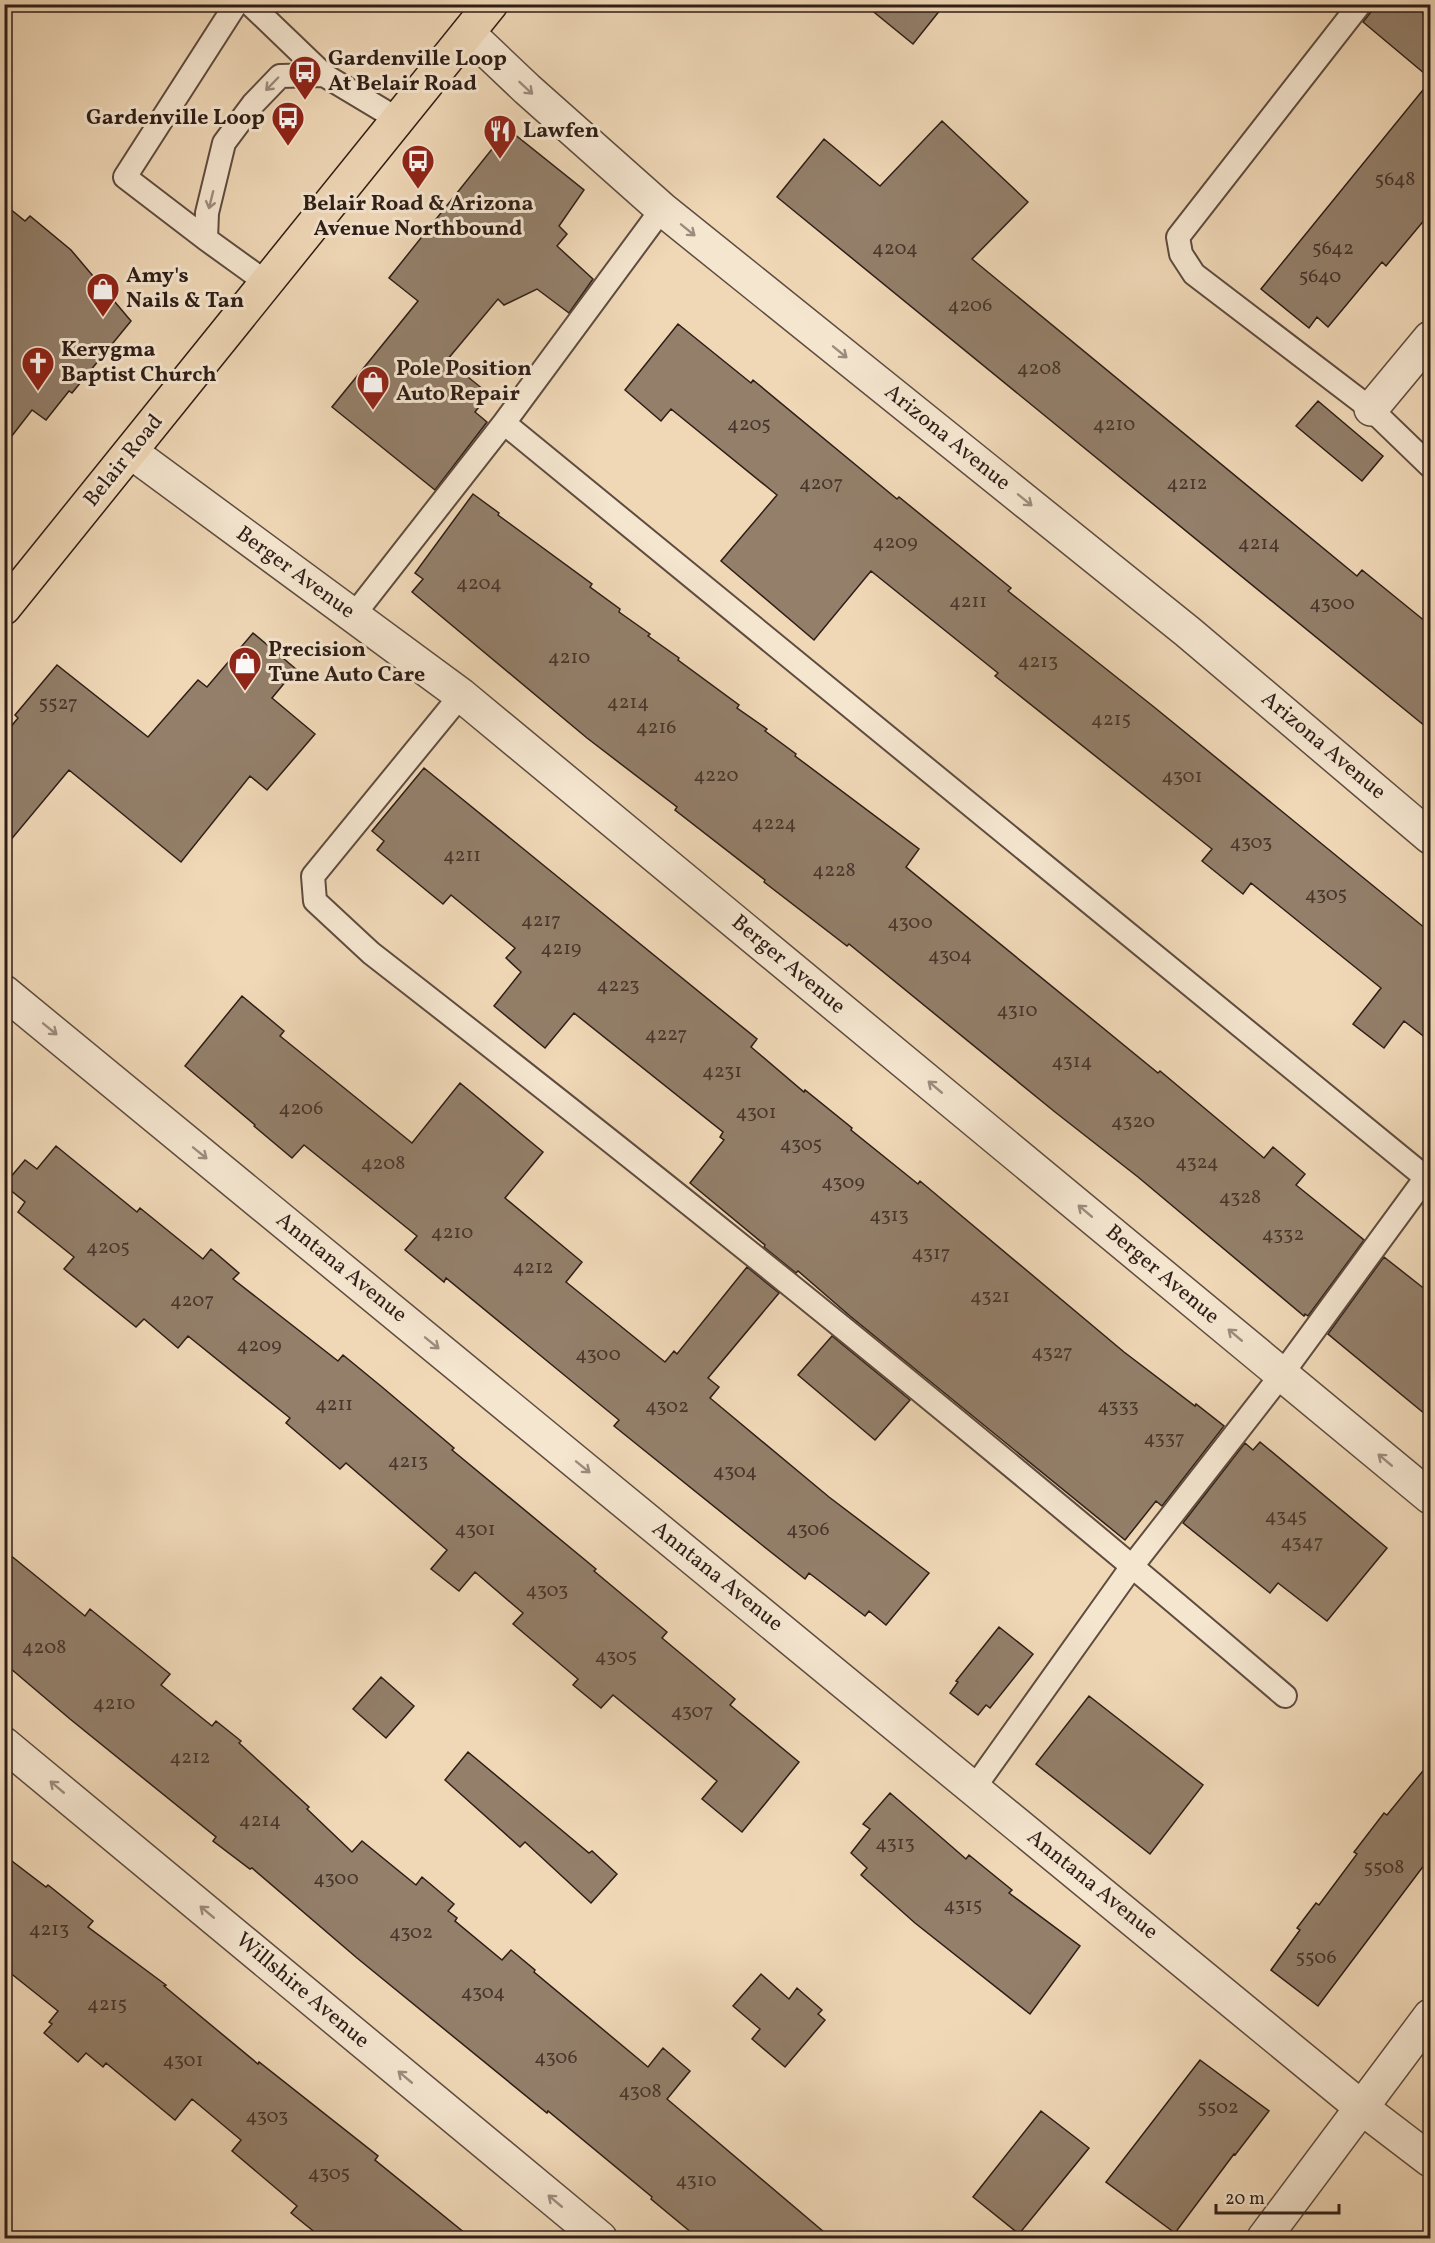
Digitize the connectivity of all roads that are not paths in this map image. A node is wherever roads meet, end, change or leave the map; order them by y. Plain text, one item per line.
1 (236, 4) edge
2 (250, 4) edge
3 (491, 4) edge
4 (1360, 4) edge
5 (468, 33) junction
6 (324, 75) junction
7 (399, 120) junction
8 (662, 209) junction
9 (206, 239) junction
10 (267, 283) junction
11 (1431, 338) edge
12 (1371, 409) junction
13 (504, 423) junction
14 (131, 452) junction
15 (1431, 466) edge
16 (4, 608) edge
17 (353, 616) junction
18 (461, 695) junction
19 (1431, 837) edge
20 (4, 992) edge
21 (1429, 1177) edge
22 (1282, 1374) junction
23 (1431, 1497) edge
24 (1133, 1565) junction
25 (1285, 1696) dead end
26 (4, 1744) edge
27 (974, 1788) junction
28 (1431, 2016) edge
29 (1362, 2108) junction
30 (1431, 2160) edge
31 (600, 2238) edge
32 (1264, 2238) edge

1 - 9 lane
2 - 6 lane
3 - 5 main road, Belair Road
4 - 12 lane
5 - 7 main road, Belair Road
5 -> 8 street, Arizona Avenue
6 - 7 lane
6 -> 9 lane
7 - 10 main road, Belair Road
8 - 13 lane
8 -> 19 street, Arizona Avenue
9 - 10 lane
10 - 14 main road, Belair Road
11 - 12 street
12 - 15 lane
13 - 17 lane
13 - 21 lane
14 - 16 main road, Belair Road
14 - 17 street, Berger Avenue
17 - 18 street, Berger Avenue
22 -> 18 street, Berger Avenue
18 - 24 lane
20 -> 27 street, Anntana Avenue
21 - 22 lane
23 -> 22 street, Berger Avenue
22 - 24 lane
24 - 25 lane
24 - 27 lane
31 -> 26 street, Willshire Avenue
27 - 29 street, Anntana Avenue
28 - 29 street
29 - 30 street, Anntana Avenue
29 - 32 street

